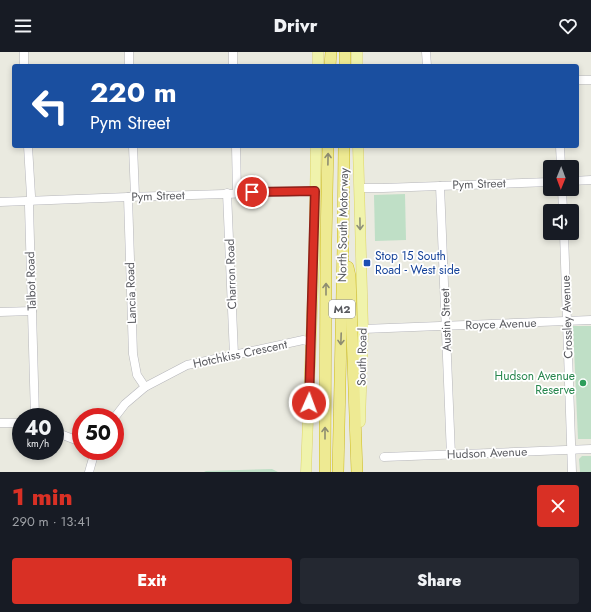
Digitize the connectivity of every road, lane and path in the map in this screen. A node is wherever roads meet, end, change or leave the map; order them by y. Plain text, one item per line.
1 (24, 52) edge
2 (129, 52) edge
3 (233, 52) edge
4 (331, 52) edge
5 (345, 52) edge
6 (358, 52) edge
7 (426, 52) edge
8 (24, 64) edge
9 (129, 64) edge
10 (233, 64) edge
11 (330, 64) edge
12 (345, 64) edge
13 (357, 64) edge
14 (427, 64) edge
15 (579, 80) edge
16 (591, 80) edge
17 (28, 148) edge
18 (132, 148) edge
19 (236, 148) edge
20 (316, 148) edge
21 (328, 148) edge
22 (344, 148) edge
23 (358, 148) edge
24 (560, 148) edge
25 (561, 160) edge
26 (591, 180) edge
27 (579, 181) edge
28 (543, 182) edge
29 (440, 186) junction
30 (359, 188) junction
31 (315, 191) junction
32 (228, 193) junction
33 (238, 193) junction
34 (131, 196) junction
35 (30, 201) junction
36 (0, 202) edge
37 (564, 240) edge
38 (343, 247) junction
39 (32, 310) junction
40 (0, 312) edge
41 (591, 320) edge
42 (567, 321) junction
43 (446, 326) junction
44 (363, 329) junction
45 (310, 342) junction
46 (234, 355) junction
47 (146, 387) junction
48 (34, 408) edge
49 (122, 408) edge
50 (0, 423) edge
51 (12, 423) edge
52 (591, 449) edge
53 (572, 450) junction
54 (450, 455) junction
55 (384, 457) dead end
56 (92, 460) edge
57 (89, 472) edge
58 (306, 472) edge
59 (325, 472) edge
60 (338, 472) edge
61 (358, 472) edge
62 (572, 472) edge

1 - 8 street
2 - 9 street
3 - 10 street
4 - 11 highway
5 - 12 highway
6 - 13 main road
7 - 14 street
15 - 16 street
17 - 35 street, Talbot Road
18 - 34 street, Lancia Road
19 - 33 street
20 - 31 main road
59 -> 21 highway, North South Motorway / M2
22 - 38 highway, North South Motorway / M2
23 - 30 main road, South Road
24 - 25 street
26 - 27 street
28 - 29 street, Pym Street
29 - 30 street, Pym Street
29 - 43 street, Austin Street
30 -> 44 main road, South Road
31 - 33 street, Pym Street
31 - 45 main road
32 - 33 street, Pym Street
32 - 34 street, Pym Street
32 - 46 street, Charron Road
34 - 35 street, Pym Street
34 - 47 street, Lancia Road
35 - 36 street, Pym Street
35 - 39 street, Talbot Road
37 - 42 street, Crossley Avenue
38 -> 60 highway, North South Motorway / M2
38 - 61 highway
39 - 40 street
39 - 48 street, Talbot Road
41 - 42 street, Royce Avenue
42 - 43 street, Royce Avenue
42 - 53 street, Crossley Avenue
43 - 44 street, Royce Avenue
43 - 54 street, Austin Street
44 - 61 main road, South Road
45 - 46 street, Hotchkiss Crescent
45 - 58 main road
46 - 47 street, Hotchkiss Crescent
47 - 49 street, Hotchkiss Crescent
50 - 51 street
52 - 53 street, Hudson Avenue
53 - 54 street, Hudson Avenue
53 - 62 street, Crossley Avenue
54 - 55 street, Hudson Avenue
56 - 57 street

